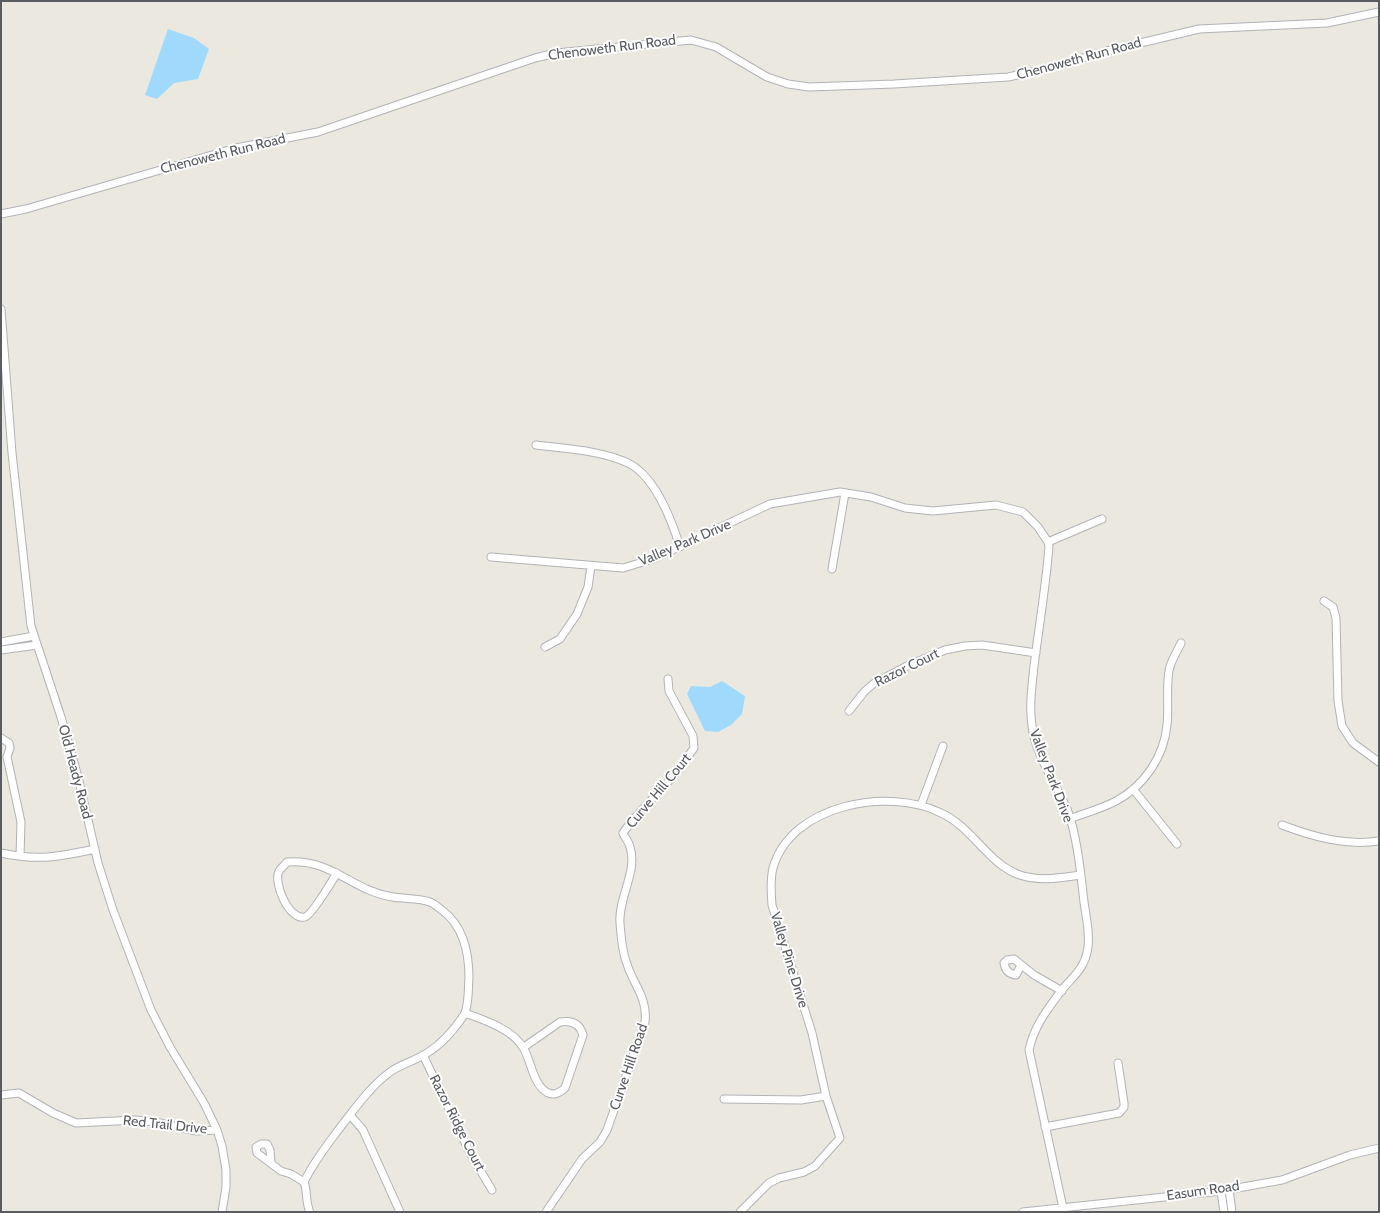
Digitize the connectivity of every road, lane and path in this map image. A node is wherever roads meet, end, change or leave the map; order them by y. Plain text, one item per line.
1 (1379, 12) edge
2 (1, 214) edge
3 (1, 309) edge
4 (536, 444) dead end
5 (845, 493) junction
6 (1102, 519) dead end
7 (1048, 542) junction
8 (680, 548) junction
9 (491, 557) dead end
10 (591, 566) junction
11 (832, 569) dead end
12 (1324, 600) dead end
13 (34, 636) junction
14 (1, 642) edge
15 (1181, 643) dead end
16 (37, 645) junction
17 (545, 648) dead end
18 (1, 650) edge
19 (1036, 653) junction
20 (668, 679) dead end
21 (849, 711) dead end
22 (1, 738) edge
23 (943, 746) dead end
24 (4, 756) edge
25 (1379, 762) edge
26 (1133, 790) junction
27 (921, 805) junction
28 (1069, 818) junction
29 (1282, 825) dead end
30 (1379, 841) edge
31 (1177, 844) dead end
32 (630, 847) joint
33 (94, 849) junction
34 (1, 853) edge
35 (20, 856) junction
36 (337, 873) junction
37 (1081, 875) junction
38 (1021, 965) dead end
39 (1062, 991) junction
40 (465, 1013) junction
41 (524, 1047) junction
42 (423, 1055) junction
43 (1118, 1063) dead end
44 (1, 1095) edge
45 (826, 1096) junction
46 (724, 1099) dead end
47 (350, 1115) junction
48 (1045, 1127) junction
49 (217, 1130) junction
50 (1379, 1148) edge
51 (271, 1163) dead end
52 (304, 1182) junction
53 (1229, 1189) junction
54 (492, 1190) dead end
55 (1220, 1190) junction
56 (1063, 1208) junction
57 (222, 1212) edge
58 (310, 1212) edge
59 (400, 1212) edge
60 (546, 1212) edge
61 (740, 1212) edge
62 (1023, 1212) edge
63 (1224, 1212) edge
64 (1232, 1212) edge

1 - 2 street, Chenoweth Run Road
3 - 13 street, Old Heady Road
4 - 8 street
5 - 7 street, Valley Park Drive
5 - 8 street, Valley Park Drive
5 - 11 street
6 - 7 street
7 - 19 street, Valley Park Drive
8 - 10 street, Valley Park Drive
9 - 10 street, Valley Park Drive
10 - 17 street
12 - 25 street
13 - 14 street
13 - 16 street, Old Heady Road
15 - 26 street
16 - 18 street
16 - 33 street, Old Heady Road
19 - 21 street, Razor Court
19 - 28 street, Valley Park Drive
20 - 32 street, Curve Hill Court
22 - 24 street
23 - 27 street
24 - 35 street
26 - 28 street
26 - 31 street
27 - 37 street, Valley Pine Drive
27 - 45 street, Valley Pine Drive
28 - 37 street, Valley Park Drive
29 - 30 street
32 - 60 street, Curve Hill Road
33 - 35 street
33 - 49 street, Old Heady Road
34 - 35 street
36 - 36 street
36 - 40 street
37 - 39 street, Valley Park Drive
38 - 39 street
39 - 48 street, Valley Park Drive
40 - 41 street
40 - 42 street
41 - 41 street
42 - 47 street
42 - 54 street, Razor Ridge Court
43 - 48 street
44 - 49 street, Red Trail Drive
45 - 46 street
45 - 61 street, Valley Pine Drive
47 - 52 street
47 - 59 street
48 - 56 street, Valley Park Drive
49 - 57 street, Old Heady Road
50 - 53 street, Easum Road
51 - 52 street
52 - 58 street
53 - 55 street, Easum Road
53 - 64 street
55 - 56 street, Easum Road
55 - 63 street
56 - 62 street, Easum Road

